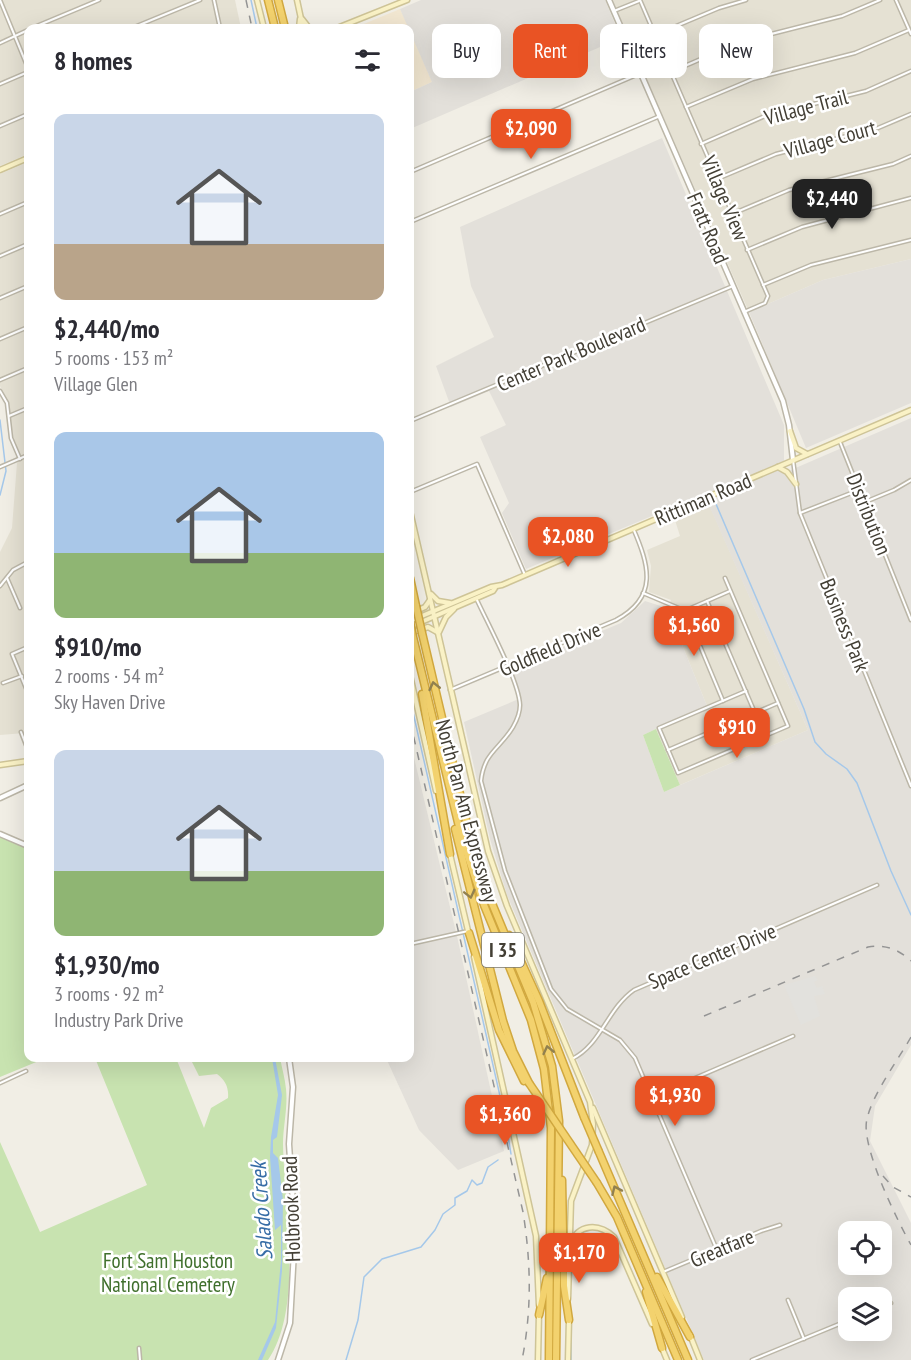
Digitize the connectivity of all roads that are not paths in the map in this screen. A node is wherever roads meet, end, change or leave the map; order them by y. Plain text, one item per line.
1 (0, 0) edge
2 (99, 0) edge
3 (200, 0) edge
4 (214, 0) edge
5 (257, 0) edge
6 (268, 0) edge
7 (280, 0) edge
8 (297, 0) edge
9 (407, 0) edge
10 (609, 0) edge
11 (640, 0) edge
12 (746, 0) edge
13 (880, 0) edge
14 (896, 0) edge
15 (614, 11) junction
16 (300, 16) junction
17 (42, 24) edge
18 (142, 24) edge
19 (219, 24) edge
20 (263, 24) edge
21 (274, 24) edge
22 (284, 24) edge
23 (301, 24) edge
24 (306, 24) edge
25 (347, 24) edge
26 (620, 24) edge
27 (909, 30) junction
28 (24, 32) edge
29 (911, 34) edge
30 (15, 36) junction
31 (0, 43) edge
32 (24, 58) edge
33 (911, 71) edge
34 (24, 74) edge
35 (630, 78) edge
36 (644, 78) edge
37 (0, 84) edge
38 (686, 107) junction
39 (911, 114) edge
40 (24, 116) edge
41 (660, 116) junction
42 (0, 126) edge
43 (701, 144) junction
44 (911, 156) edge
45 (24, 160) edge
46 (0, 170) edge
47 (414, 170) edge
48 (717, 179) junction
49 (911, 198) edge
50 (24, 204) edge
51 (0, 214) edge
52 (732, 214) junction
53 (414, 220) edge
54 (911, 240) edge
55 (24, 246) edge
56 (747, 250) junction
57 (0, 256) edge
58 (763, 285) junction
59 (733, 286) junction
60 (24, 288) edge
61 (0, 298) edge
62 (744, 312) junction
63 (24, 329) edge
64 (0, 339) edge
65 (24, 370) edge
66 (0, 380) edge
67 (0, 391) edge
68 (24, 410) edge
69 (911, 410) edge
70 (9, 417) junction
71 (414, 419) edge
72 (790, 431) junction
73 (839, 441) junction
74 (808, 454) junction
75 (24, 457) edge
76 (20, 459) junction
77 (793, 460) junction
78 (1, 466) edge
79 (777, 467) junction
80 (911, 480) edge
81 (796, 484) junction
82 (414, 490) edge
83 (860, 490) junction
84 (864, 502) junction
85 (800, 513) junction
86 (414, 527) edge
87 (633, 528) junction
88 (24, 564) edge
89 (525, 575) junction
90 (7, 577) junction
91 (725, 578) dead end
92 (0, 586) edge
93 (495, 588) junction
94 (730, 591) junction
95 (430, 592) junction
96 (643, 593) junction
97 (414, 597) edge
98 (476, 598) junction
99 (431, 599) junction
100 (707, 601) junction
101 (456, 604) junction
102 (20, 608) dead end
103 (414, 612) edge
104 (688, 612) junction
105 (434, 614) junction
106 (911, 620) edge
107 (414, 621) edge
108 (716, 623) junction
109 (414, 625) edge
110 (694, 632) junction
111 (414, 634) edge
112 (437, 634) junction
113 (414, 648) edge
114 (24, 649) edge
115 (414, 658) edge
116 (507, 667) junction
117 (22, 676) junction
118 (24, 681) edge
119 (3, 683) dead end
120 (450, 690) junction
121 (746, 692) junction
122 (414, 693) edge
123 (723, 701) junction
124 (778, 703) junction
125 (755, 713) junction
126 (21, 732) dead end
127 (436, 734) junction
128 (24, 740) edge
129 (668, 750) junction
130 (24, 762) edge
131 (0, 765) edge
132 (911, 786) edge
133 (24, 787) edge
134 (0, 798) edge
135 (0, 834) edge
136 (24, 844) edge
137 (473, 845) junction
138 (450, 854) junction
139 (877, 885) dead end
140 (465, 932) junction
141 (414, 943) edge
142 (602, 1029) junction
143 (793, 1036) dead end
144 (572, 1059) junction
145 (290, 1062) edge
146 (26, 1071) dead end
147 (0, 1083) edge
148 (528, 1084) junction
149 (555, 1086) junction
150 (651, 1097) junction
151 (590, 1102) junction
152 (780, 1225) dead end
153 (635, 1235) junction
154 (569, 1248) junction
155 (717, 1251) junction
156 (638, 1263) junction
157 (550, 1269) junction
158 (663, 1272) junction
159 (788, 1300) dead end
160 (539, 1315) junction
161 (568, 1320) junction
162 (838, 1325) edge
163 (690, 1337) junction
164 (804, 1339) junction
165 (139, 1348) dead end
166 (662, 1348) junction
167 (140, 1360) edge
168 (278, 1360) edge
169 (538, 1360) edge
170 (549, 1360) edge
171 (556, 1360) edge
172 (568, 1360) edge
173 (667, 1360) edge
174 (678, 1360) edge
175 (688, 1360) edge
176 (700, 1360) edge
177 (752, 1360) edge

1 - 30 street
2 - 17 street
3 - 18 street
4 - 19 street
5 - 20 main road
6 - 21 highway
7 - 22 highway
8 - 16 main road
9 - 25 main road
10 - 15 street, Fratt Road
11 - 12 street
11 - 15 street
13 - 38 street, Village View
14 - 27 street
15 - 26 street, Fratt Road
16 - 23 main road
16 - 24 main road
27 - 29 street
27 - 38 street
28 - 30 street
30 - 31 street
30 - 32 street
33 - 43 street, Village Trail
34 - 37 street
35 - 47 street
36 - 41 street, Fratt Road
38 - 43 street, Village View
39 - 48 street, Village Court
40 - 42 street
41 - 53 street
41 - 59 street, Fratt Road
43 - 48 street, Village View
44 - 52 street
45 - 46 main road
48 - 52 street, Village View
49 - 56 street
50 - 51 street
52 - 56 street, Village View
54 - 58 street
55 - 57 street
56 - 58 street, Village View
58 - 62 street
59 - 62 street, Fratt Road
59 - 71 street, Center Park Boulevard
60 - 61 street
62 - 72 street, Fratt Road
63 - 64 street
65 - 66 street
67 - 70 street
68 - 70 street
69 - 73 main road, Rittiman Road
70 - 76 street
72 - 74 main road
72 - 77 street, Fratt Road
73 - 74 main road, Rittiman Road
73 - 83 street, Distribution
74 - 77 main road, Rittiman Road
75 - 76 street
76 - 78 street
77 - 79 main road, Rittiman Road
77 - 81 street, Business Park
79 - 81 main road
79 - 87 main road, Rittiman Road
80 - 84 street
81 - 85 street, Business Park
82 - 89 street
83 - 84 street, Distribution
83 - 85 street
84 - 106 street, Distribution
85 - 132 street, Business Park
86 - 95 main road
87 - 89 main road, Rittiman Road
87 - 96 street
88 - 90 street
89 - 93 main road, Rittiman Road
90 - 92 street
90 - 102 street
91 - 94 street
93 - 98 main road, Rittiman Road
93 - 101 main road, Rittiman Road
94 - 100 street
94 - 124 street
95 - 99 main road
95 - 101 main road
96 - 104 street
96 - 116 street, Goldfield Drive
137 -> 97 highway, North Pan Am Expressway / I 35, bridge
98 - 101 main road, Rittiman Road
98 - 116 street
99 - 103 main road
99 - 105 main road
100 - 104 street
100 - 108 street
101 - 105 main road, Rittiman Road
101 - 112 main road
104 - 110 street
105 - 107 main road, Rittiman Road
105 - 109 main road, Rittiman Road
105 - 112 main road
108 - 110 street
108 - 121 street
110 - 123 street
111 - 112 main road
112 - 120 main road
113 - 127 highway, North Pan Am Expressway / I 35
114 - 117 street
115 - 138 highway
116 - 120 street, Goldfield Drive
116 - 142 street
117 - 118 street
117 - 119 street
120 - 144 main road
121 - 123 street
121 - 125 street
122 - 138 main road
123 - 129 street
124 - 125 street
124 - 129 street
125 - 129 street
126 - 128 street
127 -> 148 highway
127 - 157 highway, North Pan Am Expressway / I 35
130 - 131 main road
133 - 134 street
135 - 136 street
149 -> 137 highway, North Pan Am Expressway / I 35
153 -> 137 highway, bridge
138 - 140 main road
139 - 142 street, Space Center Drive
140 - 141 street
140 - 148 highway
140 - 160 main road
142 - 144 street, Space Center Drive
142 - 150 street
143 - 150 street
144 - 151 main road
145 - 168 street, Holbrook Road
146 - 147 street
148 - 156 highway, bridge
149 - 161 highway
149 - 171 highway, North Pan Am Expressway / I 35
150 - 155 street
151 - 154 main road
151 - 158 main road
152 - 155 street, Greatfare
153 - 163 highway
153 - 175 highway
154 - 161 main road
154 - 166 main road
155 - 158 street, Greatfare
156 - 166 highway
156 - 174 highway
157 - 160 highway
157 - 170 highway, North Pan Am Expressway / I 35
158 - 163 main road
159 - 164 street
160 - 169 main road
161 - 172 main road
162 - 164 street
163 - 176 main road
164 - 177 street
165 - 167 street
166 - 173 main road

